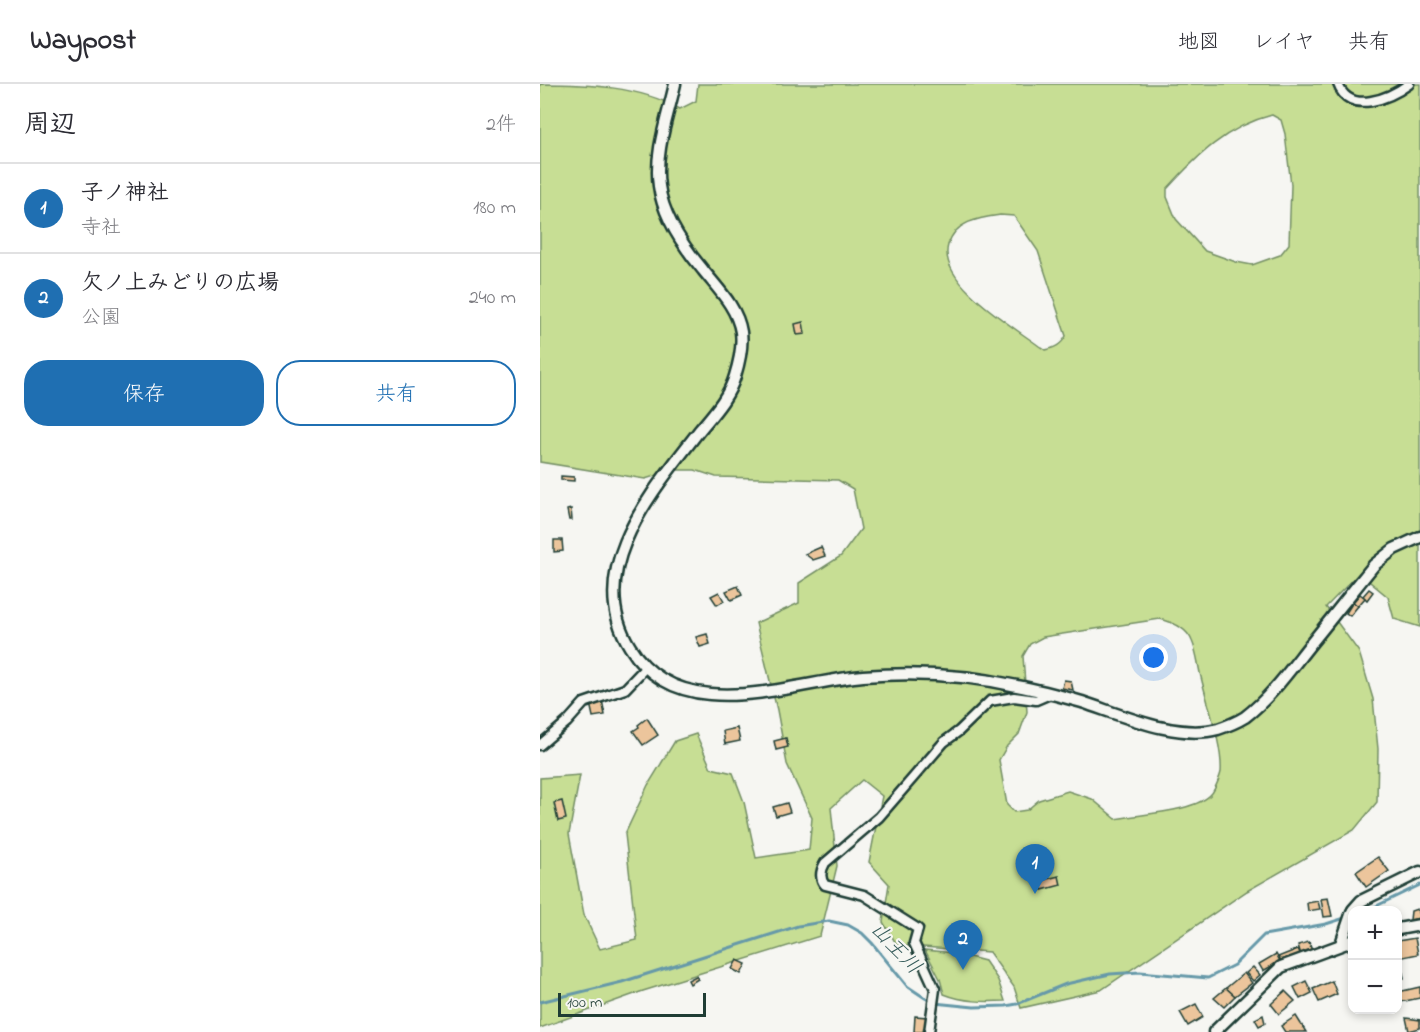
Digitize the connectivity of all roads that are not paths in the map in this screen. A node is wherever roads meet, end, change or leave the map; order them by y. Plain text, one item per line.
1 (675, 84) edge
2 (1338, 84) edge
3 (1409, 84) edge
4 (1420, 537) edge
5 (646, 667) junction
6 (1050, 694) junction
7 (540, 745) edge
8 (1420, 872) edge
9 (1357, 906) edge
10 (1348, 925) edge
11 (1420, 926) edge
12 (1402, 928) edge
13 (1348, 942) edge
14 (1341, 944) junction
15 (929, 1032) edge
16 (1214, 1032) edge

1 - 5 street
2 - 3 street
4 - 6 street
5 - 6 street
5 - 7 street
6 - 15 street
8 - 9 street
10 - 14 street
11 - 12 street
13 - 14 street
14 - 16 street

